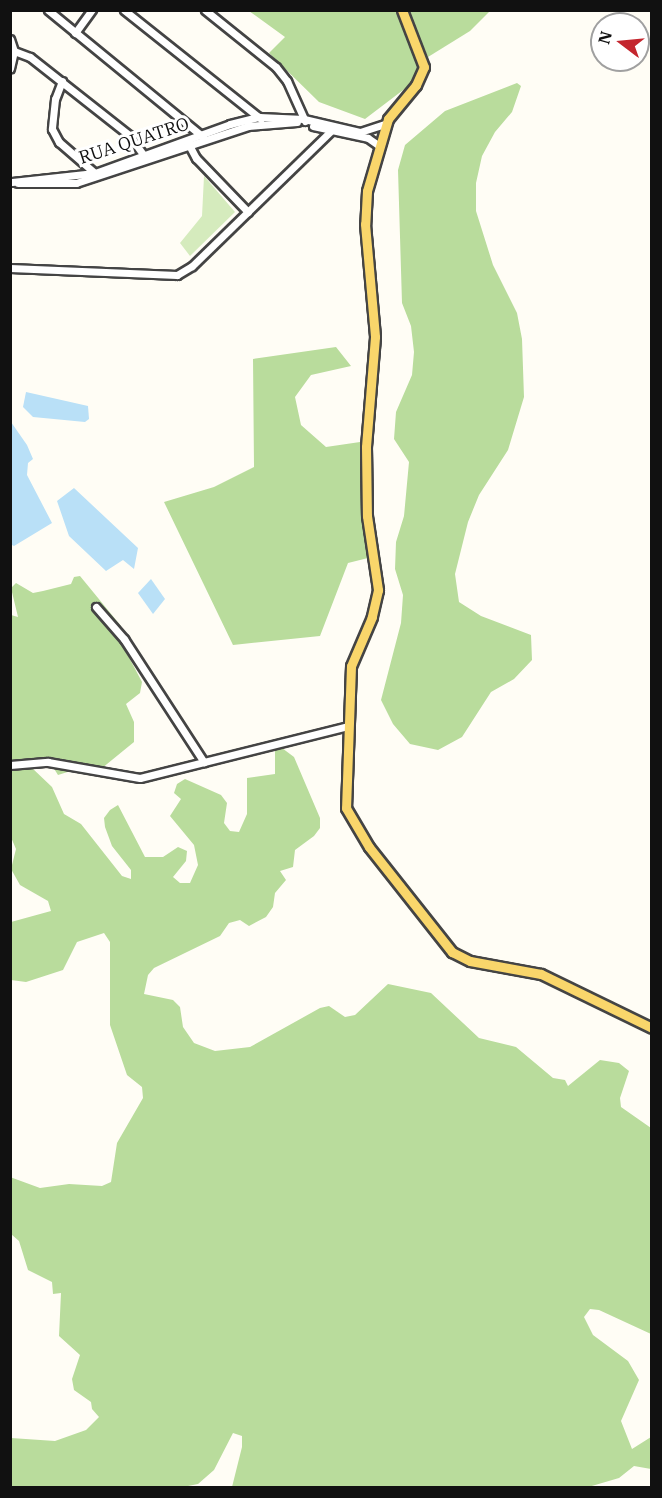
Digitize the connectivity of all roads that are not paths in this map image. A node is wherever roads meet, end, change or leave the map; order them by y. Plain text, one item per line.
1 (48, 10) edge
2 (92, 10) edge
3 (124, 10) edge
4 (205, 10) edge
5 (402, 10) edge
6 (75, 33) junction
7 (10, 39) edge
8 (14, 51) junction
9 (10, 69) edge
10 (62, 81) junction
11 (262, 120) junction
12 (305, 121) junction
13 (387, 123) junction
14 (331, 131) junction
15 (203, 137) junction
16 (189, 145) junction
17 (378, 145) junction
18 (146, 158) junction
19 (97, 176) junction
20 (11, 182) edge
21 (248, 212) junction
22 (10, 268) edge
23 (96, 607) dead end
24 (348, 726) junction
25 (204, 762) junction
26 (10, 765) edge
27 (651, 1028) edge

1 - 6 street
2 - 6 street
3 - 11 street
4 - 12 street
5 - 13 main road
6 - 15 street
7 - 8 street
8 - 9 street
8 - 10 street
10 - 18 street
10 - 19 street
11 - 12 street, RUA QUATRO
11 - 15 street, RUA QUATRO
12 - 13 street, RUA QUATRO
12 - 14 street, RUA QUATRO
13 - 17 main road
14 - 17 street, RUA QUATRO
14 - 21 street
15 - 16 street, RUA QUATRO
15 - 18 street, RUA QUATRO
16 - 18 street, RUA QUATRO
16 - 21 street
17 - 24 main road
18 - 19 street, RUA QUATRO
19 - 20 street, RUA QUATRO
21 - 22 street
23 - 25 street
24 - 25 street
24 - 27 main road
25 - 26 street

